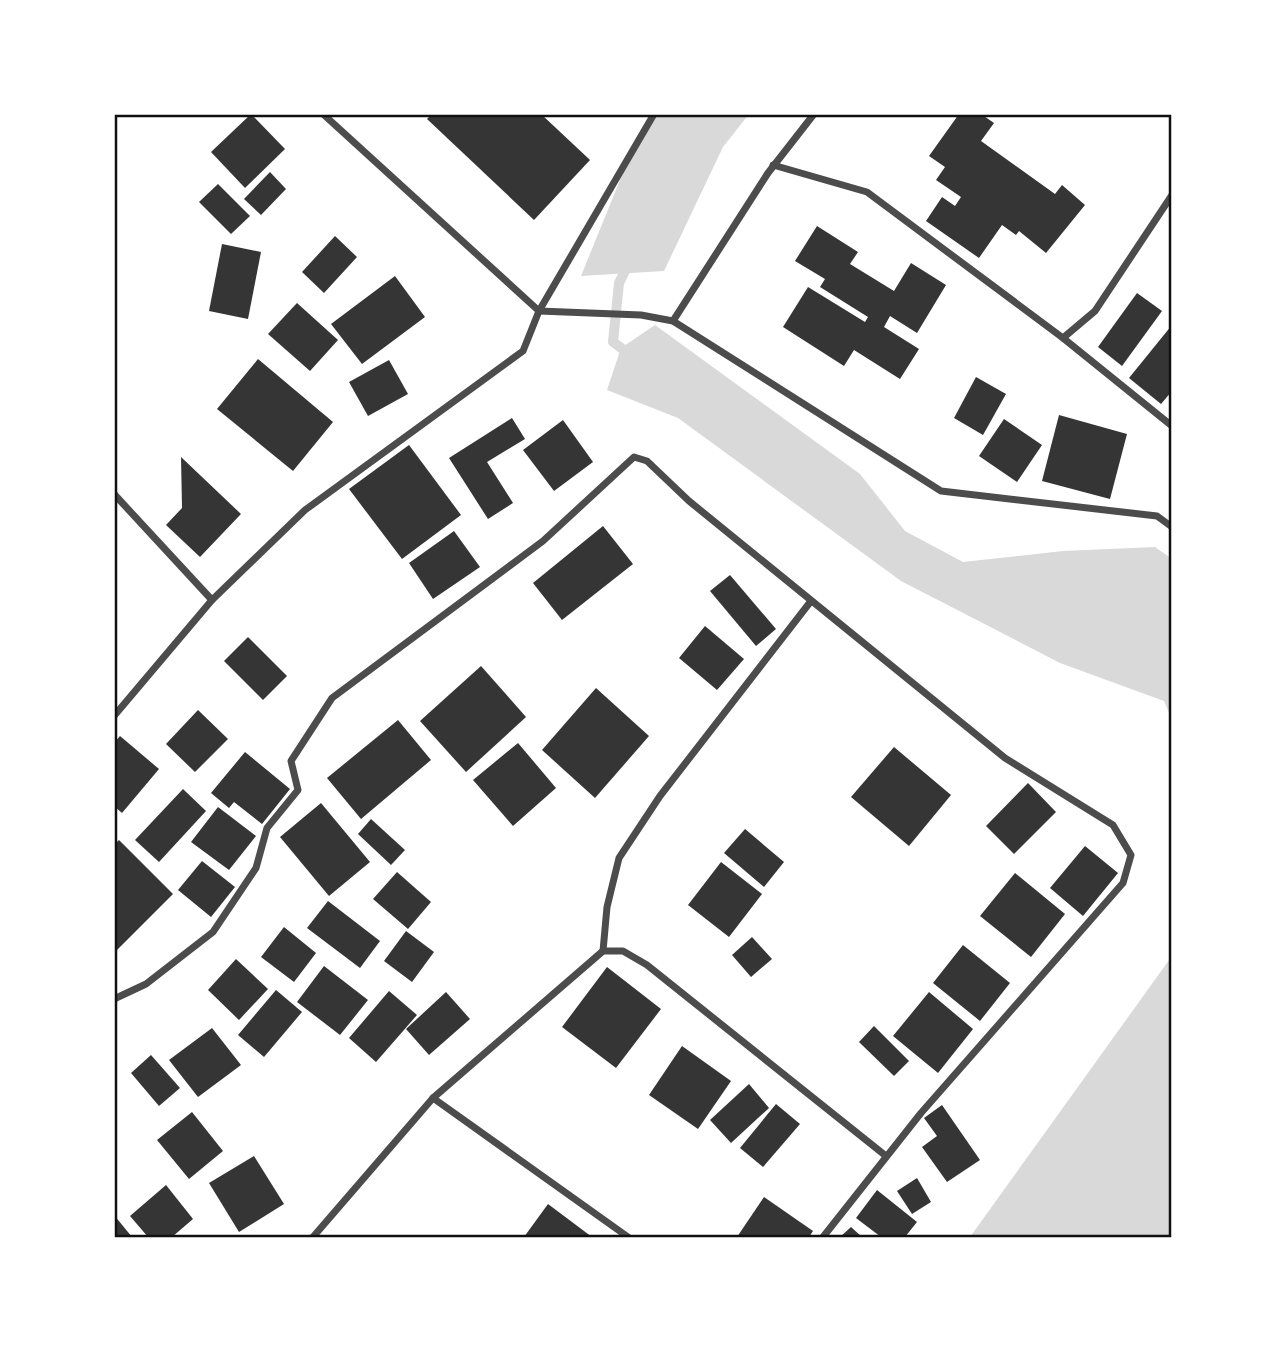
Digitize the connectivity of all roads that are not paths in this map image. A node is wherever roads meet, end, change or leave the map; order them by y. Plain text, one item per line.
1 (323, 114) edge
2 (654, 114) edge
3 (814, 114) edge
4 (773, 165) junction
5 (1172, 194) edge
6 (539, 311) junction
7 (673, 321) junction
8 (1063, 338) junction
9 (1172, 426) edge
10 (114, 494) edge
11 (1172, 527) edge
12 (212, 600) junction
13 (811, 601) junction
14 (114, 716) edge
15 (603, 951) junction
16 (114, 999) edge
17 (433, 1098) junction
18 (887, 1156) junction
19 (313, 1237) edge
20 (628, 1237) edge
21 (823, 1237) edge

1 - 6 street
2 - 6 street
3 - 4 street
4 - 7 street
4 - 8 street
5 - 8 street
6 - 7 street
6 - 12 street
7 - 11 street
8 - 9 street
10 - 12 street
12 - 14 street
13 - 15 street
13 - 16 street
13 - 18 street
15 - 17 street
15 - 18 street
17 - 19 street
17 - 20 street
18 - 21 street

